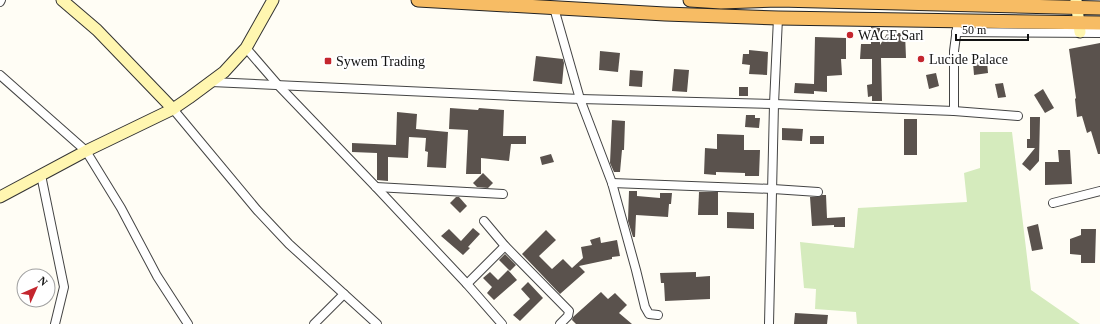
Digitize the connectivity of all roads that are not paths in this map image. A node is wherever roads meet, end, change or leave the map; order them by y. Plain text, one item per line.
1 (62, 0) edge
2 (273, 0) edge
3 (418, 0) edge
4 (690, 0) edge
5 (1076, 3) edge
6 (554, 8) junction
7 (1100, 8) edge
8 (778, 18) junction
9 (1100, 23) edge
10 (957, 27) junction
11 (1079, 27) junction
12 (1100, 33) edge
13 (246, 48) junction
14 (0, 75) edge
15 (211, 82) junction
16 (278, 85) junction
17 (580, 99) junction
18 (774, 104) junction
19 (173, 109) junction
20 (954, 111) junction
21 (1018, 116) dead end
22 (86, 151) junction
23 (41, 175) junction
24 (612, 182) junction
25 (376, 187) junction
26 (773, 189) junction
27 (1100, 191) edge
28 (818, 192) dead end
29 (2, 193) edge
30 (503, 194) dead end
31 (1052, 203) dead end
32 (484, 221) dead end
33 (505, 246) junction
34 (467, 284) junction
35 (344, 294) junction
36 (658, 315) dead end
37 (499, 322) edge
38 (55, 324) edge
39 (188, 324) edge
40 (314, 324) edge
41 (377, 324) edge
42 (560, 324) edge
43 (769, 324) edge

1 - 19 main road
2 - 13 main road
3 - 6 highway
4 - 5 highway
5 - 7 highway
5 - 11 main road
6 - 8 highway
6 - 17 street
8 - 10 highway
8 - 18 street
9 - 11 highway
10 - 11 highway
10 - 20 street
11 - 12 street
13 - 15 main road
13 - 16 street
14 - 22 street
15 - 16 street
15 - 19 main road
16 - 17 street
16 - 25 street
17 - 18 street
17 - 24 street
18 - 20 street
18 - 26 street
19 - 22 main road
19 - 35 street
20 - 21 street
22 - 23 main road
22 - 39 street
23 - 29 main road
23 - 38 street
24 - 26 street
24 - 36 street
25 - 30 street
25 - 34 street
26 - 28 street
26 - 43 street
27 - 31 street
32 - 33 street
33 - 34 street
33 - 42 street
34 - 37 street
35 - 40 street
35 - 41 street

